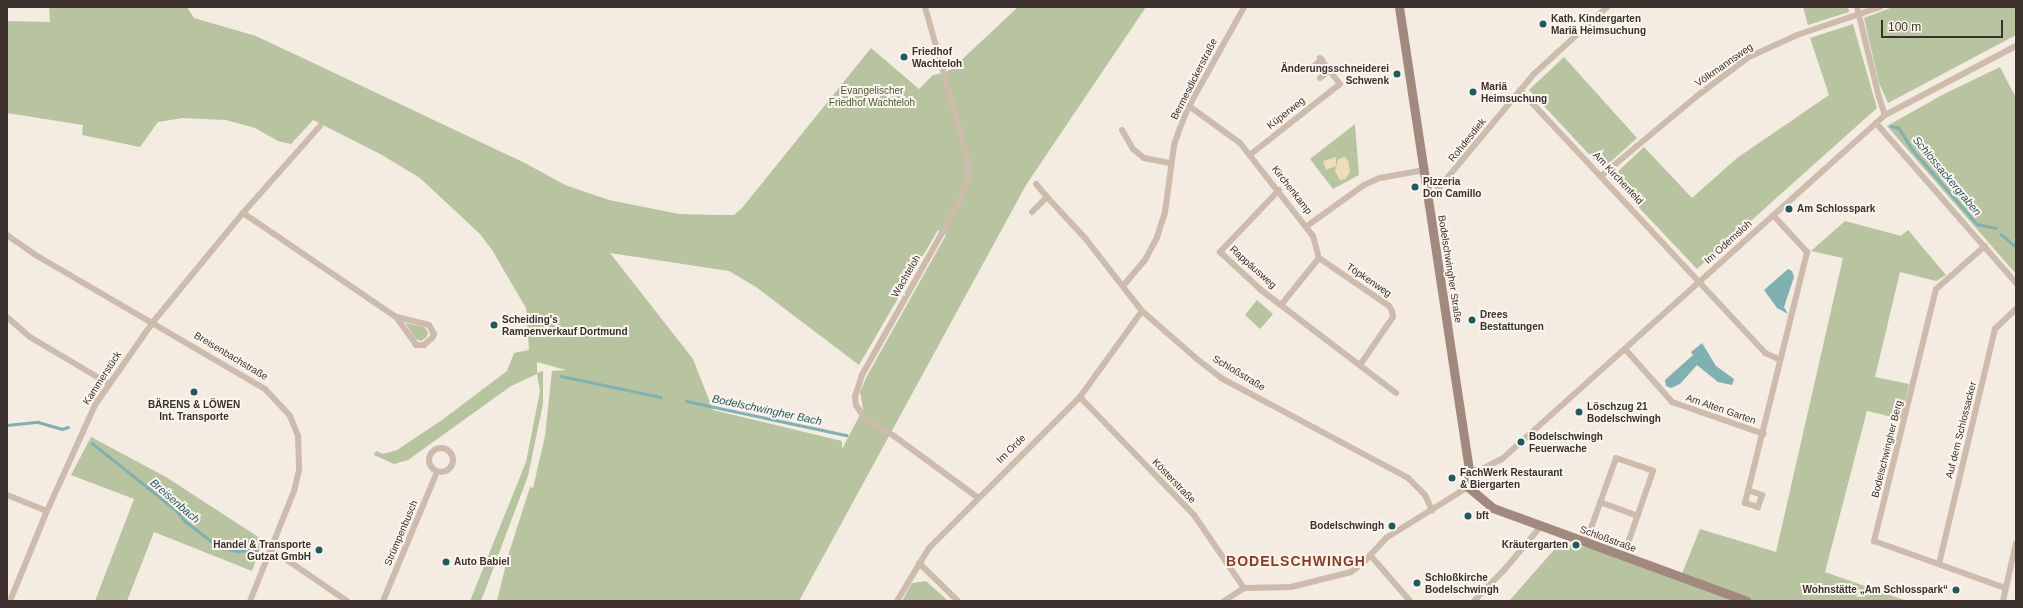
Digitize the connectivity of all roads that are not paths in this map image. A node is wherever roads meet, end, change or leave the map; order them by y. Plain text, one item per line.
1 (925, 7) edge
2 (1244, 7) edge
3 (1399, 7) edge
4 (1607, 7) edge
5 (1858, 7) edge
6 (1880, 7) edge
7 (1859, 15) junction
8 (2016, 46) edge
9 (1315, 65) dead end
10 (1330, 70) junction
11 (1320, 78) dead end
12 (1520, 90) junction
13 (1189, 106) junction
14 (1886, 114) junction
15 (1876, 122) junction
16 (320, 126) dead end
17 (1122, 130) dead end
18 (1251, 154) junction
19 (1170, 163) junction
20 (1424, 170) junction
21 (1601, 176) junction
22 (1036, 184) dead end
23 (1279, 190) junction
24 (1047, 197) junction
25 (1428, 201) junction
26 (1032, 212) dead end
27 (243, 213) junction
28 (1773, 215) junction
29 (1306, 226) junction
30 (7, 235) edge
31 (1985, 246) junction
32 (1319, 258) junction
33 (1700, 281) junction
34 (2016, 283) edge
35 (1123, 286) junction
36 (1281, 305) junction
37 (2016, 309) edge
38 (1142, 311) junction
39 (7, 317) edge
40 (396, 317) junction
41 (153, 322) junction
42 (1625, 349) junction
43 (1781, 360) junction
44 (1360, 365) junction
45 (109, 384) junction
46 (1396, 393) dead end
47 (1080, 397) junction
48 (1764, 434) junction
49 (1469, 471) junction
50 (437, 472) dead end
51 (1468, 487) junction
52 (1750, 491) dead end
53 (7, 495) edge
54 (977, 497) junction
55 (1600, 502) junction
56 (1432, 510) junction
57 (47, 511) junction
58 (1638, 516) junction
59 (1541, 526) junction
60 (1586, 542) junction
61 (1628, 543) dead end
62 (2016, 543) edge
63 (271, 549) junction
64 (1370, 555) junction
65 (919, 563) junction
66 (1939, 564) junction
67 (1244, 588) junction
68 (2005, 588) junction
69 (10, 601) edge
70 (250, 601) edge
71 (347, 601) edge
72 (383, 601) edge
73 (897, 601) edge
74 (958, 601) edge
75 (1224, 601) edge
76 (1410, 601) edge
77 (1474, 601) edge
78 (1747, 601) edge
79 (2003, 601) edge

1 - 54 street, Wachteloh
2 - 13 street, Bermesdickerstraße
3 - 20 street, Bodelschwingher Straße
4 - 12 street, Rohdesdiek
5 - 7 street
6 - 7 street, Völkmannsweg
7 - 14 street
7 - 21 street, Völkmannsweg
8 - 14 street, Im Odemsloh
9 - 10 street, Küperweg
10 - 11 street
10 - 18 street, Küperweg
12 - 21 street, Am Kirchenfeld
12 - 25 street, Rohdesdiek
13 - 18 street, Kirchenkamp
13 - 19 street, Bermesdickerstraße
14 - 15 street, Im Odemsloh
15 - 28 street, Im Odemsloh
15 - 31 street
16 - 27 street, Kammerstück
17 - 19 street
18 - 23 street, Kirchenkamp
19 - 35 street, Bermesdickerstraße
20 - 25 street, Bodelschwingher Straße
20 - 29 street
21 - 33 street, Am Kirchenfeld
22 - 24 street, Schloßstraße
23 - 29 street, Kirchenkamp
23 - 36 street, Rappäusweg
24 - 26 street
24 - 35 street, Schloßstraße
25 - 49 street, Bodelschwingher Straße
27 - 40 street
27 - 41 street, Kammerstück
28 - 33 street, Im Odemsloh
28 - 43 street, Am Alten Garten
29 - 32 street, Kirchenkamp
30 - 41 street, Breisenbachstraße
31 - 34 street
31 - 66 street, Bodelschwingher Berg
32 - 36 street
32 - 44 street, Töpkenweg
33 - 42 street, Im Odemsloh
33 - 43 street
35 - 38 street, Schloßstraße
36 - 44 street
37 - 66 street, Auf dem Schlossacker
38 - 47 street, Im Orde
38 - 56 street, Schloßstraße
39 - 45 street
40 - 40 street
41 - 45 street, Kammerstück
41 - 63 street, Breisenbachstraße
42 - 48 street, Am Alten Garten
42 - 49 street, Im Odemsloh
43 - 48 street, Am Alten Garten
44 - 46 street
45 - 57 street, Kammerstück
47 - 54 street, Im Orde
47 - 67 street, Kösterstraße
48 - 52 street, Am Alten Garten
49 - 51 street, Bodelschwingher Straße
50 - 72 street, Strümpenbusch
51 - 56 street
51 - 59 street, Schloßstraße
53 - 57 street
54 - 65 street, Im Orde
55 - 58 street
55 - 58 street
55 - 60 street
56 - 64 street
57 - 69 street, Kammerstück
58 - 61 street
59 - 60 street, Schloßstraße
59 - 77 street
60 - 78 street, Schloßstraße
62 - 68 street
63 - 70 street, Breisenbachstraße
63 - 71 street
64 - 67 street
64 - 76 street
65 - 73 street, Im Orde
65 - 74 street
66 - 68 street, Bodelschwingher Berg
67 - 75 street
68 - 79 street

